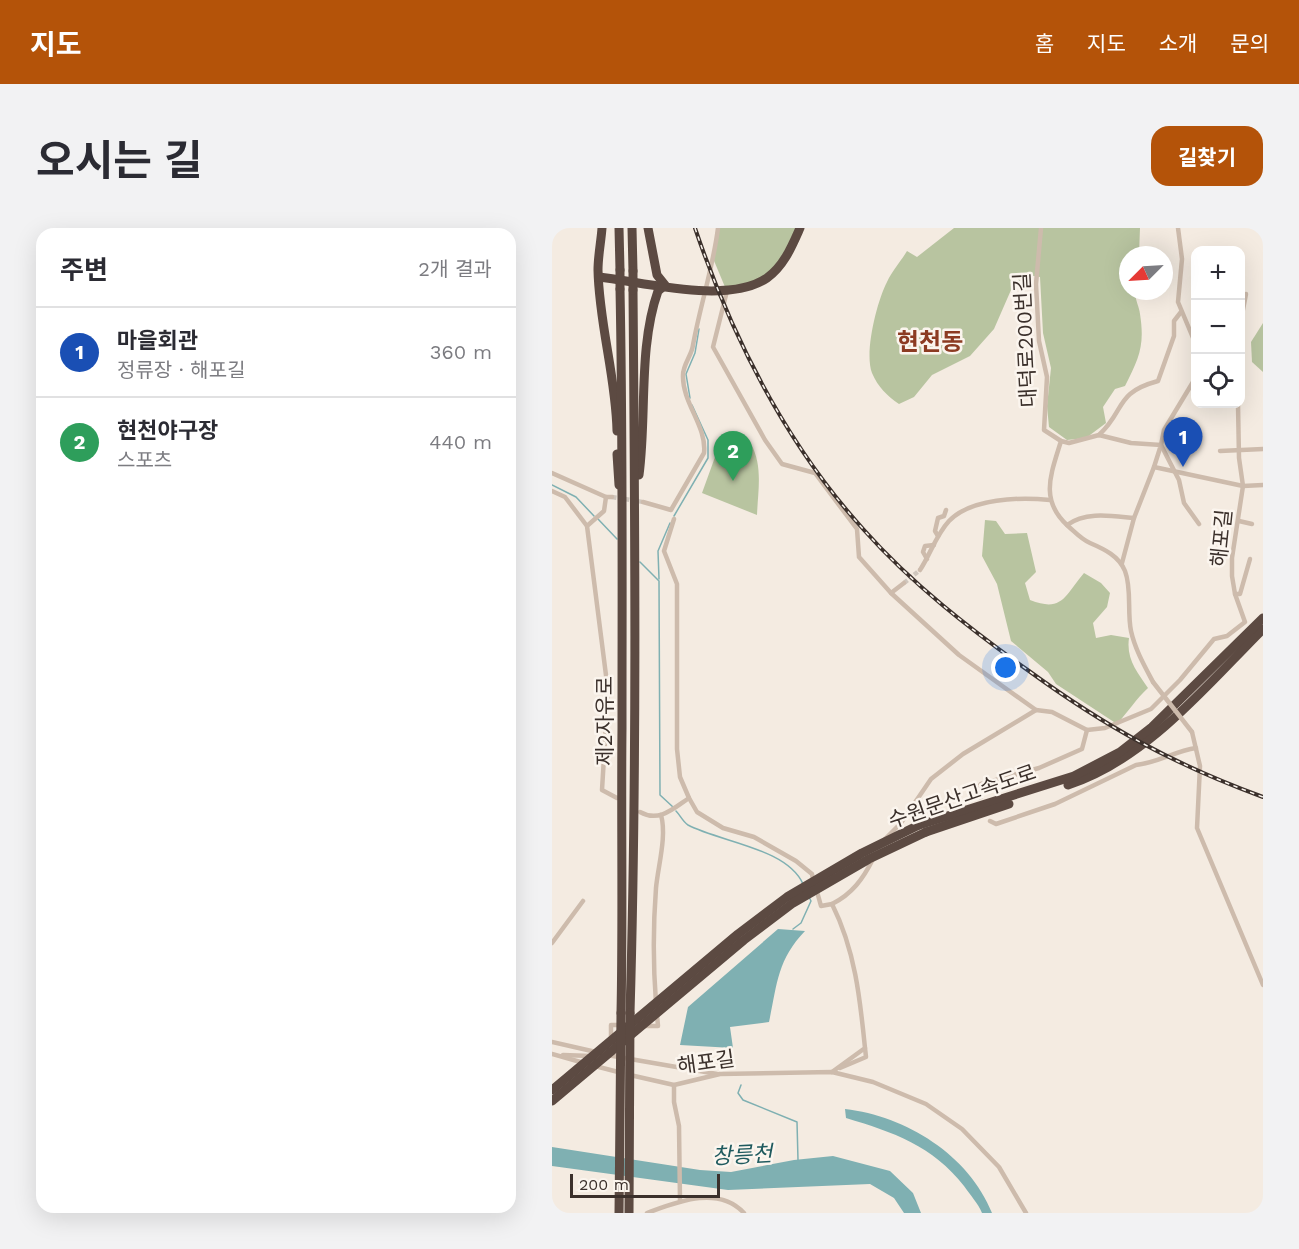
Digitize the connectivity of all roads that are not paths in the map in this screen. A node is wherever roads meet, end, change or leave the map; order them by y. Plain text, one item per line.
1 (602, 228) edge
2 (620, 228) edge
3 (632, 228) edge
4 (648, 228) edge
5 (718, 228) edge
6 (800, 228) edge
7 (1041, 228) edge
8 (1178, 228) edge
9 (599, 277) junction
10 (665, 285) junction
11 (728, 290) junction
12 (707, 291) junction
13 (1246, 294) dead end
14 (1245, 300) edge
15 (1181, 312) junction
16 (1191, 334) edge
17 (1191, 385) edge
18 (1238, 408) edge
19 (1099, 435) junction
20 (1061, 441) junction
21 (1161, 445) junction
22 (1239, 449) junction
23 (1263, 449) edge
24 (1220, 451) dead end
25 (1154, 467) junction
26 (1174, 471) junction
27 (552, 473) edge
28 (1263, 485) edge
29 (1243, 486) junction
30 (552, 491) edge
31 (1050, 500) junction
32 (643, 502) tunnel mouth
33 (624, 508) junction
34 (635, 510) junction
35 (946, 510) dead end
36 (1134, 518) junction
37 (674, 519) dead end
38 (1239, 521) junction
39 (1199, 524) dead end
40 (1252, 524) dead end
41 (1067, 525) junction
42 (587, 526) junction
43 (938, 536) junction
44 (1250, 559) dead end
45 (1122, 563) junction
46 (920, 570) tunnel mouth
47 (904, 583) tunnel mouth
48 (891, 593) junction
49 (1234, 594) junction
50 (1263, 618) edge
51 (1263, 629) edge
52 (1036, 710) junction
53 (1087, 730) junction
54 (1197, 748) junction
55 (977, 789) dead end
56 (617, 798) dead end
57 (689, 798) junction
58 (640, 812) dead end
59 (661, 815) junction
60 (990, 821) dead end
61 (922, 828) junction
62 (583, 901) dead end
63 (832, 904) junction
64 (552, 944) edge
65 (1263, 985) edge
66 (625, 1013) junction
67 (552, 1042) edge
68 (865, 1048) junction
69 (554, 1055) edge
70 (611, 1056) junction
71 (832, 1072) junction
72 (720, 1074) junction
73 (674, 1085) junction
74 (552, 1090) edge
75 (552, 1101) edge
76 (680, 1201) junction
77 (619, 1213) edge
78 (629, 1213) edge
79 (647, 1213) edge
80 (744, 1213) edge
81 (1026, 1213) edge

1 - 9 highway
2 - 33 highway, 제2자유로, bridge
3 - 34 highway, 제2자유로, bridge
4 - 10 highway
5 - 12 street
6 - 11 highway
7 - 20 street, 대덕로200번길
8 - 15 street
9 - 10 highway
9 - 33 highway
10 - 12 highway
10 - 34 highway
11 - 12 highway
11 - 48 street
12 - 32 street
13 - 14 street
15 - 16 street
15 - 19 street
17 - 21 street
18 - 22 street, 해포길
19 - 20 street
19 - 21 street
20 - 31 street
21 - 25 street
21 - 26 street, 해포길
22 - 23 street
22 - 24 street
22 - 29 street, 해포길
25 - 26 street
25 - 36 street
26 - 29 street, 해포길
26 - 39 street, 해포길
27 - 42 street
28 - 29 street, 해포길
29 - 38 street, 해포길
30 - 42 street
31 - 41 street
31 - 43 street
33 - 66 highway, 제2자유로
34 - 66 highway, 제2자유로
35 - 43 street
36 - 41 street
36 - 45 street
37 - 57 street
38 - 40 street
38 - 49 street, 해포길
41 - 45 street
42 - 56 street
43 - 46 street
44 - 49 street, 해포길
45 - 54 street, bridge
47 - 48 street
48 - 52 street
49 - 53 street, 해포길
50 - 61 highway, 수원문산고속도로
51 - 61 highway, 수원문산고속도로
52 - 53 street
52 - 63 street
53 - 55 street
54 - 60 street
54 - 65 street
57 - 59 street
57 - 63 street
58 - 59 street
59 - 70 street
61 - 74 highway, 수원문산고속도로, bridge
61 - 75 highway, 수원문산고속도로, bridge
62 - 64 street
63 - 68 street
66 - 77 highway, 제2자유로, bridge
66 - 78 highway, 제2자유로, bridge
67 - 70 street
68 - 71 street
68 - 71 street
69 - 70 street
69 - 73 street, 해포길
70 - 72 street
71 - 72 street, 해포길
71 - 81 street
72 - 73 street, 해포길
73 - 76 street
76 - 79 street
76 - 80 street

